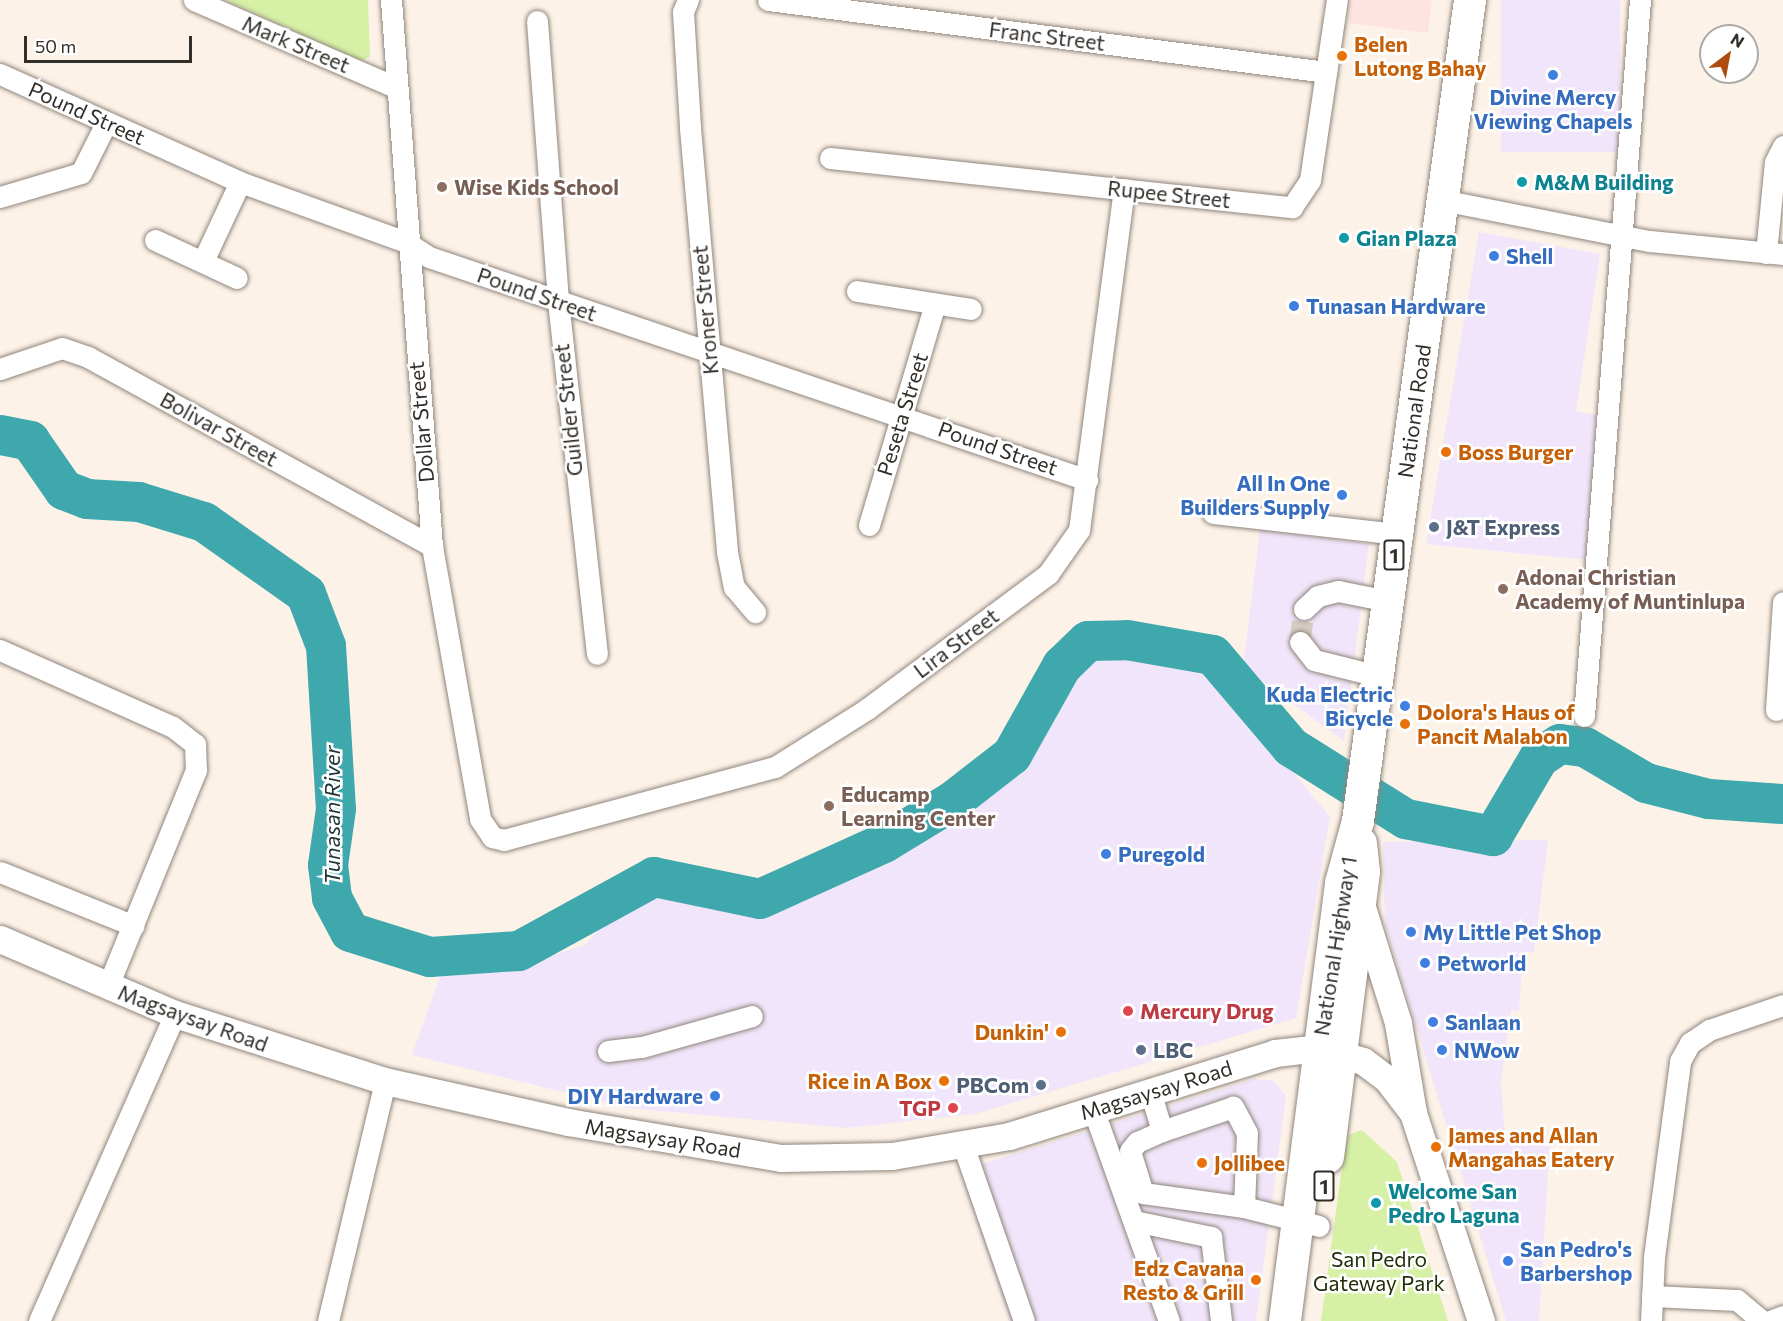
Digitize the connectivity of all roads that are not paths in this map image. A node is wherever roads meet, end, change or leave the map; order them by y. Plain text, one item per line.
1 (391, 0) edge
2 (688, 0) edge
3 (768, 0) edge
4 (1336, 0) edge
5 (1470, 0) edge
6 (1640, 0) edge
7 (199, 1) edge
8 (537, 21) dead end
9 (1326, 72) junction
10 (0, 74) edge
11 (397, 88) junction
12 (106, 123) junction
13 (1783, 146) edge
14 (831, 158) dead end
15 (240, 182) junction
16 (1124, 189) junction
17 (0, 197) edge
18 (1442, 200) junction
19 (1624, 236) junction
20 (155, 240) dead end
21 (406, 242) junction
22 (1774, 254) edge
23 (203, 261) junction
24 (237, 278) dead end
25 (857, 291) dead end
26 (558, 302) junction
27 (934, 304) junction
28 (971, 309) dead end
29 (708, 350) junction
30 (0, 369) edge
31 (902, 415) junction
32 (1088, 480) junction
33 (1213, 513) dead end
34 (869, 525) dead end
35 (1397, 534) junction
36 (432, 546) junction
37 (1388, 601) junction
38 (1783, 602) edge
39 (1304, 609) dead end
40 (755, 612) dead end
41 (1300, 642) dead end
42 (0, 650) edge
43 (597, 654) dead end
44 (1378, 676) junction
45 (1776, 710) dead end
46 (1584, 716) dead end
47 (1358, 821) junction
48 (492, 837) joint
49 (0, 872) edge
50 (1360, 903) junction
51 (134, 926) junction
52 (0, 939) edge
53 (108, 986) junction
54 (1783, 1005) edge
55 (175, 1014) junction
56 (752, 1016) dead end
57 (1329, 1049) junction
58 (608, 1051) dead end
59 (385, 1081) junction
60 (1150, 1091) junction
61 (1093, 1109) junction
62 (1413, 1113) junction
63 (1162, 1131) junction
64 (963, 1145) junction
65 (1244, 1207) junction
66 (1134, 1221) junction
67 (1309, 1225) junction
68 (1652, 1296) junction
69 (1783, 1316) edge
70 (39, 1321) edge
71 (328, 1321) edge
72 (1024, 1321) edge
73 (1169, 1321) edge
74 (1221, 1321) edge
75 (1285, 1321) edge
76 (1306, 1321) edge
77 (1481, 1321) edge
78 (1651, 1321) edge
79 (1762, 1321) edge
80 (1770, 1321) edge

1 - 11 street, Dollar Street
2 - 29 street, Kroner Street
3 - 9 street, Franc Street
4 - 9 street, Rupee Street
5 - 18 highway, National Road / 1
6 - 19 street
7 - 11 street, Mark Street
8 - 26 street, Guilder Street
9 - 16 street, Rupee Street
10 - 12 street, Pound Street
11 - 21 street, Dollar Street
12 - 15 street, Pound Street
12 - 17 street
13 - 22 street
14 - 16 street, Rupee Street
15 - 21 street, Pound Street
15 - 23 street
16 - 32 street, Lira Street
18 - 19 street
18 - 35 highway, National Road / 1
19 - 22 street
19 - 46 street
20 - 23 street
21 - 26 street, Pound Street
21 - 36 street, Dollar Street
23 - 24 street
25 - 27 street
26 - 29 street, Pound Street
26 - 43 street, Guilder Street
27 - 28 street
27 - 31 street, Peseta Street
29 - 31 street, Pound Street
29 - 40 street, Kroner Street
30 - 36 street, Bolivar Street
31 - 32 street, Pound Street
31 - 34 street, Peseta Street
32 - 48 street, Lira Street
33 - 35 street
35 - 37 highway, National Road / 1
36 - 48 street, Dollar Street
37 - 39 street
37 - 44 highway, National Road / 1
38 - 45 street
41 - 44 street
42 - 51 street
44 - 47 highway, National Road / 1
47 - 50 highway, National Highway 1 / 1
47 - 57 highway, National Highway 1 / 1
49 - 51 street
50 - 57 highway, National Highway 1 / 1
50 - 62 main road
51 - 53 street
52 - 53 main road, Magsaysay Road
53 - 55 main road, Magsaysay Road
54 - 68 street
55 - 59 main road, Magsaysay Road
55 - 70 street
56 - 58 street
57 - 60 main road, Magsaysay Road
57 - 62 main road
57 - 67 highway, National Highway 1 / 1
59 - 64 main road, Magsaysay Road
59 - 71 street
60 - 61 main road, Magsaysay Road
60 - 63 street
61 - 64 main road, Magsaysay Road
61 - 66 street
62 - 77 main road
63 - 65 street
63 - 65 street
64 - 72 street
65 - 67 street
66 - 73 street
66 - 74 street
67 - 75 highway, National Highway 1 / 1
67 - 76 highway, National Highway 1 / 1
68 - 78 street
68 - 79 street
69 - 80 street

